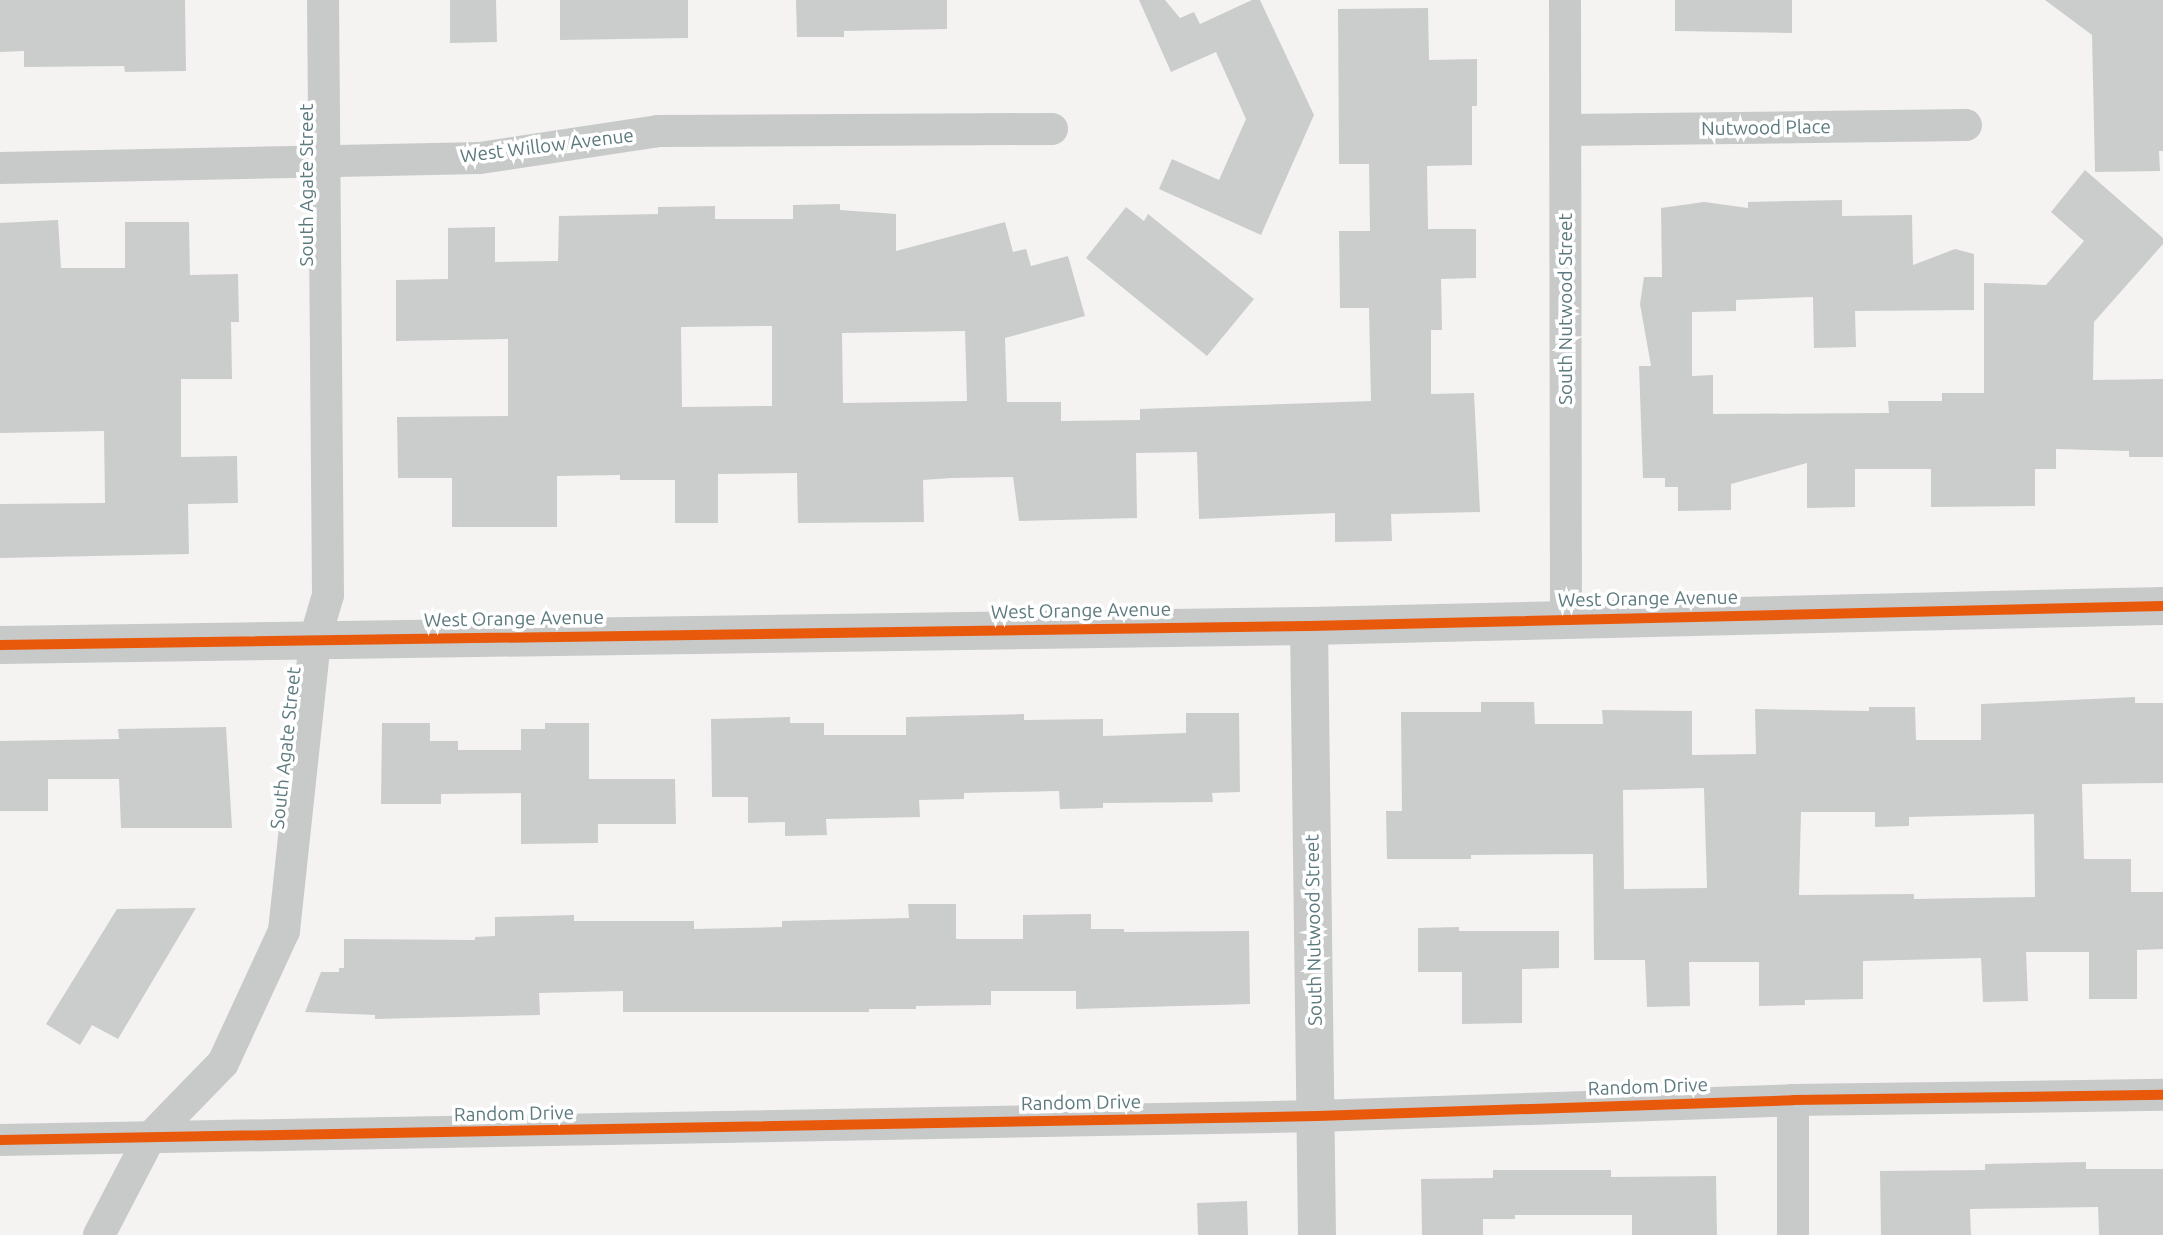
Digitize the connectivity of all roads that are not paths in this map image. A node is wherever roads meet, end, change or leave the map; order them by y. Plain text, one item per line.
1 (323, 0) edge
2 (1565, 0) edge
3 (1966, 125) dead end
4 (1052, 129) dead end
5 (1566, 130) junction
6 (325, 160) junction
7 (0, 167) edge
8 (2163, 606) edge
9 (1566, 618) junction
10 (1309, 626) junction
11 (315, 639) junction
12 (0, 645) edge
13 (2163, 1095) edge
14 (1793, 1100) junction
15 (1317, 1116) junction
16 (149, 1139) junction
17 (0, 1140) edge
18 (99, 1235) edge
19 (1317, 1235) edge
20 (1793, 1235) edge

1 - 6 street, South Agate Street
2 - 5 street, South Nutwood Street
3 - 5 street, Nutwood Place
4 - 6 street, West Willow Avenue
5 - 9 street, South Nutwood Street
6 - 7 street, West Willow Avenue
6 - 11 street, South Agate Street
8 - 9 street, West Orange Avenue
9 - 10 street, West Orange Avenue
10 - 11 street, West Orange Avenue
10 - 15 street, South Nutwood Street
11 - 12 street, West Orange Avenue
11 - 16 street, South Agate Street
13 - 14 street, Random Drive
14 - 15 street, Random Drive
14 - 20 street
15 - 16 street, Random Drive
15 - 19 street, South Nutwood Street
16 - 17 street, Random Drive
16 - 18 street, South Agate Street

